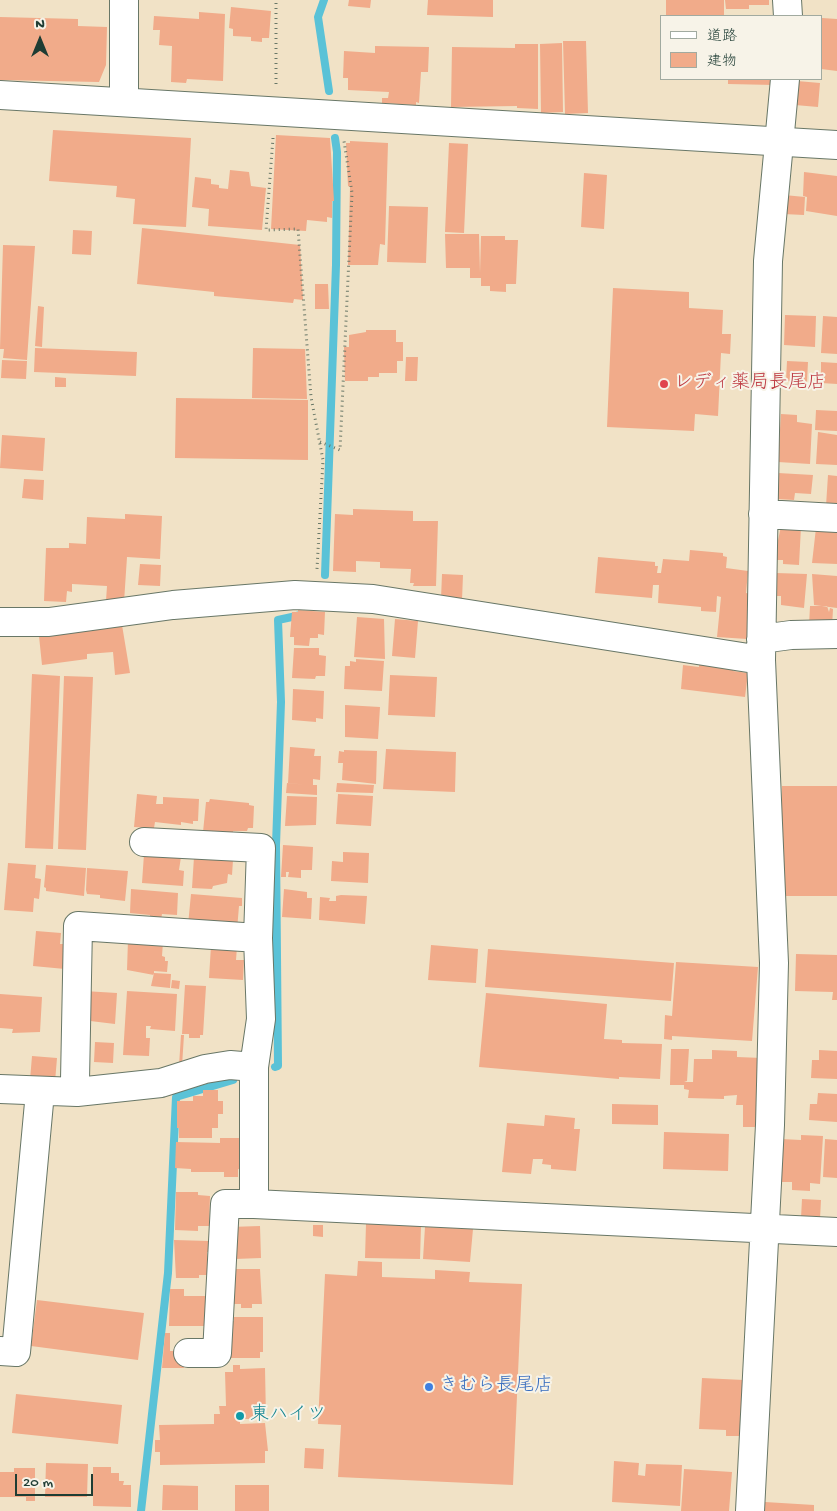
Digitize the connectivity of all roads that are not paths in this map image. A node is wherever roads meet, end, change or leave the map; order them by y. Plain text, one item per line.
1 (124, 0) edge
2 (787, 0) edge
3 (788, 15) edge
4 (785, 80) edge
5 (0, 95) edge
6 (124, 102) junction
7 (780, 142) junction
8 (837, 145) edge
9 (763, 514) junction
10 (837, 518) edge
11 (0, 622) edge
12 (837, 634) edge
13 (761, 649) junction
14 (144, 842) dead end
15 (258, 938) junction
16 (254, 1067) junction
17 (0, 1089) edge
18 (40, 1092) junction
19 (77, 1092) junction
20 (254, 1204) junction
21 (764, 1229) junction
22 (837, 1232) edge
23 (0, 1351) edge
24 (188, 1353) dead end
25 (750, 1511) edge

1 - 6 street
2 - 3 street
4 - 7 street
5 - 6 street
6 - 7 street
7 - 8 street
7 - 9 street
9 - 10 street
9 - 13 street
11 - 13 street
12 - 13 street
13 - 21 street
14 - 15 street
15 - 16 street
15 - 19 street
16 - 19 street
16 - 20 street
17 - 18 street
18 - 19 street
18 - 23 street
20 - 21 street
20 - 24 street
21 - 22 street
21 - 25 street

